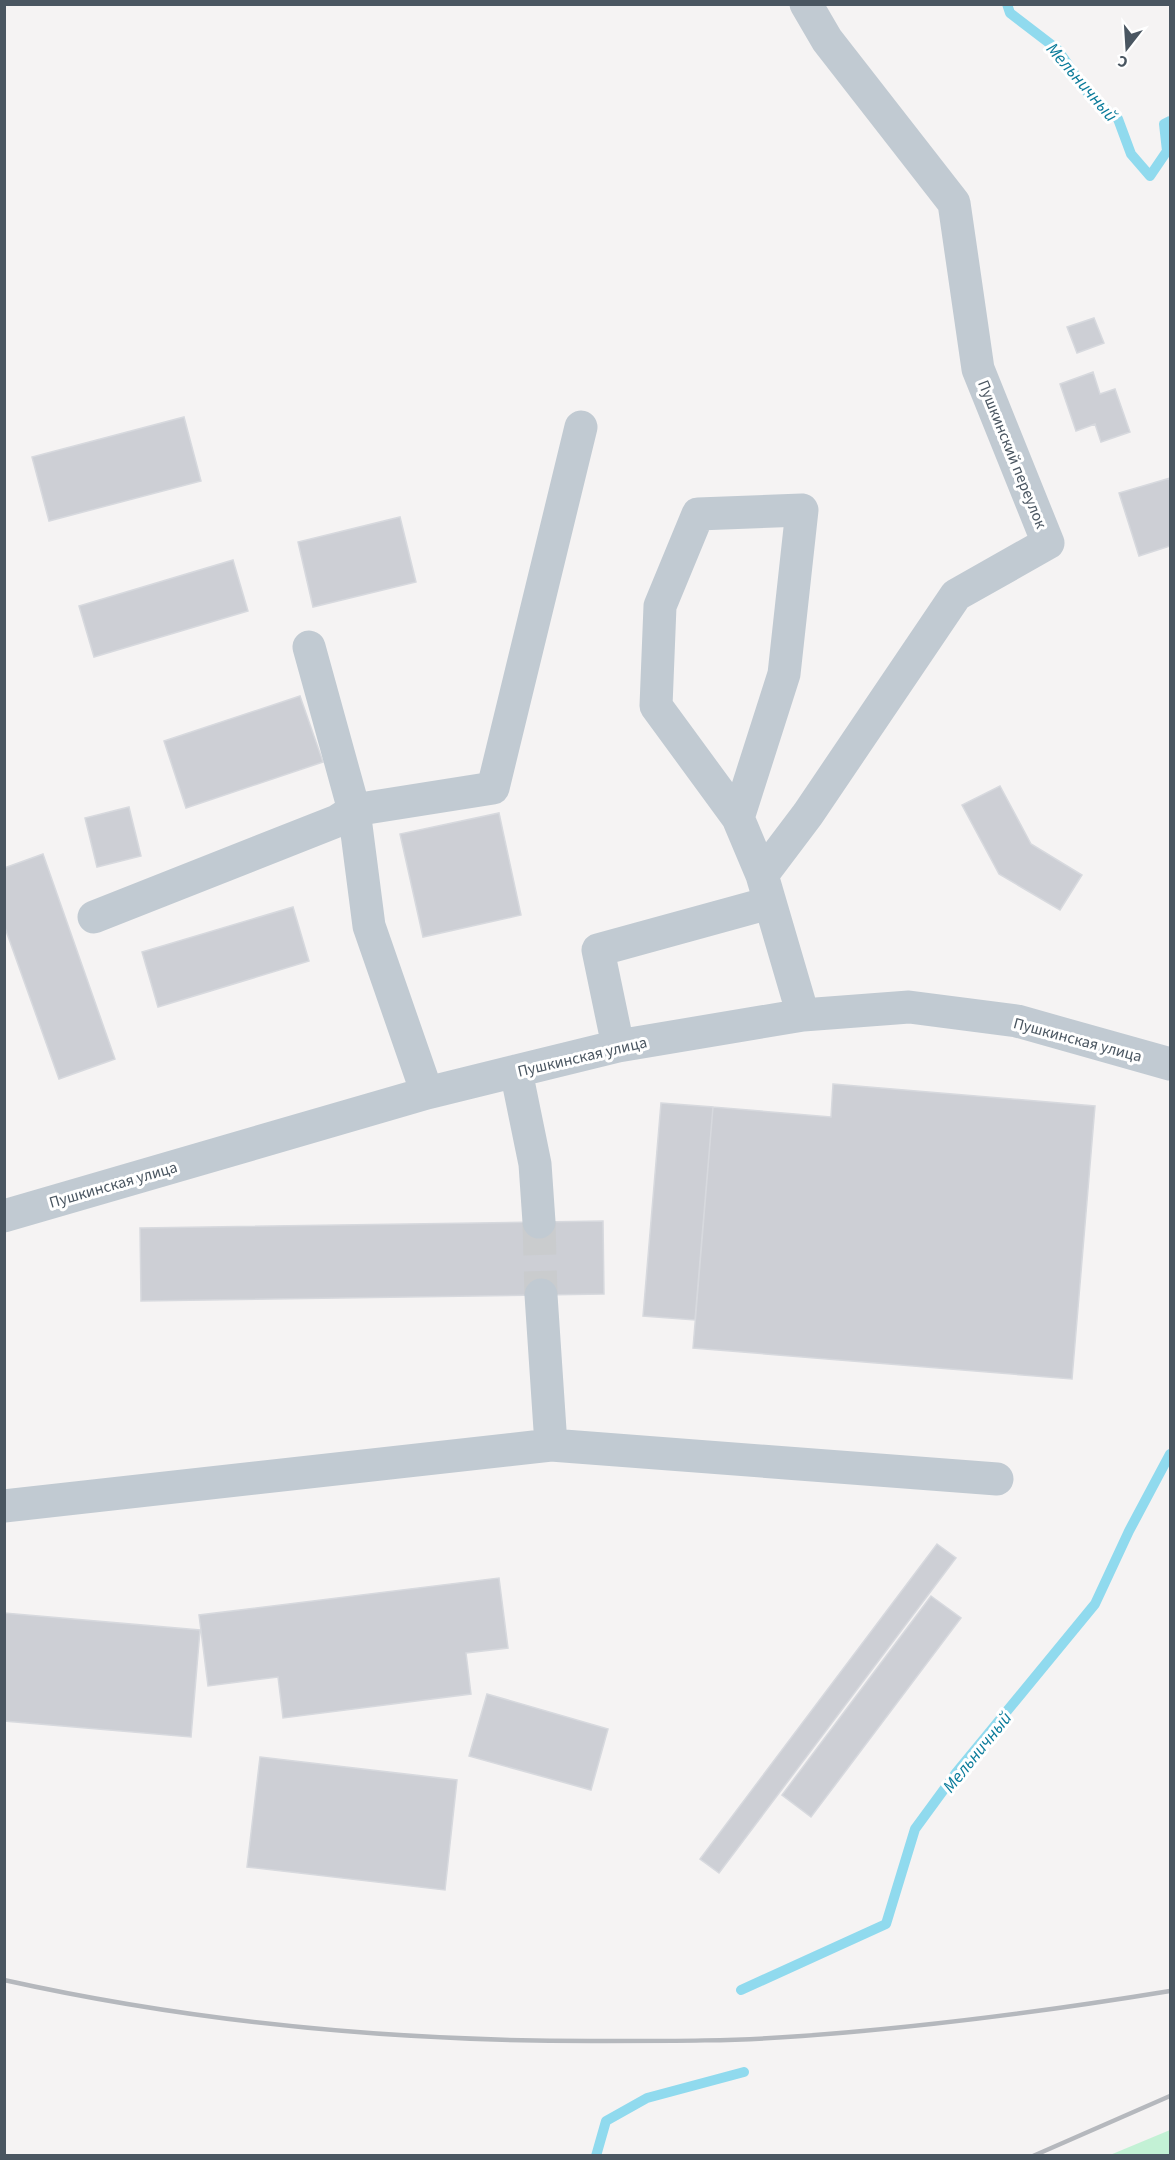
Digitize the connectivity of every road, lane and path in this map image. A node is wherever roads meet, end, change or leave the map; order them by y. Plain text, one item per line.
1 (806, 4) edge
2 (581, 427) dead end
3 (309, 647) dead end
4 (354, 810) junction
5 (738, 818) junction
6 (766, 889) junction
7 (94, 917) dead end
8 (802, 1015) junction
9 (618, 1046) junction
10 (1170, 1064) edge
11 (516, 1071) junction
12 (427, 1093) junction
13 (4, 1216) edge
14 (539, 1222) tunnel mouth
15 (541, 1295) tunnel mouth
16 (551, 1445) junction
17 (997, 1479) dead end
18 (4, 1506) edge

1 - 6 street, Пушкинский переулок
2 - 4 street
3 - 4 street
4 - 7 street
4 - 12 street
5 - 5 street
5 - 6 street
6 - 8 street
6 - 9 street
8 - 9 street, Пушкинская улица
8 - 10 street, Пушкинская улица
9 - 11 street, Пушкинская улица
11 - 12 street, Пушкинская улица
11 - 14 street
12 - 13 street, Пушкинская улица
15 - 16 street
16 - 17 street
16 - 18 street

